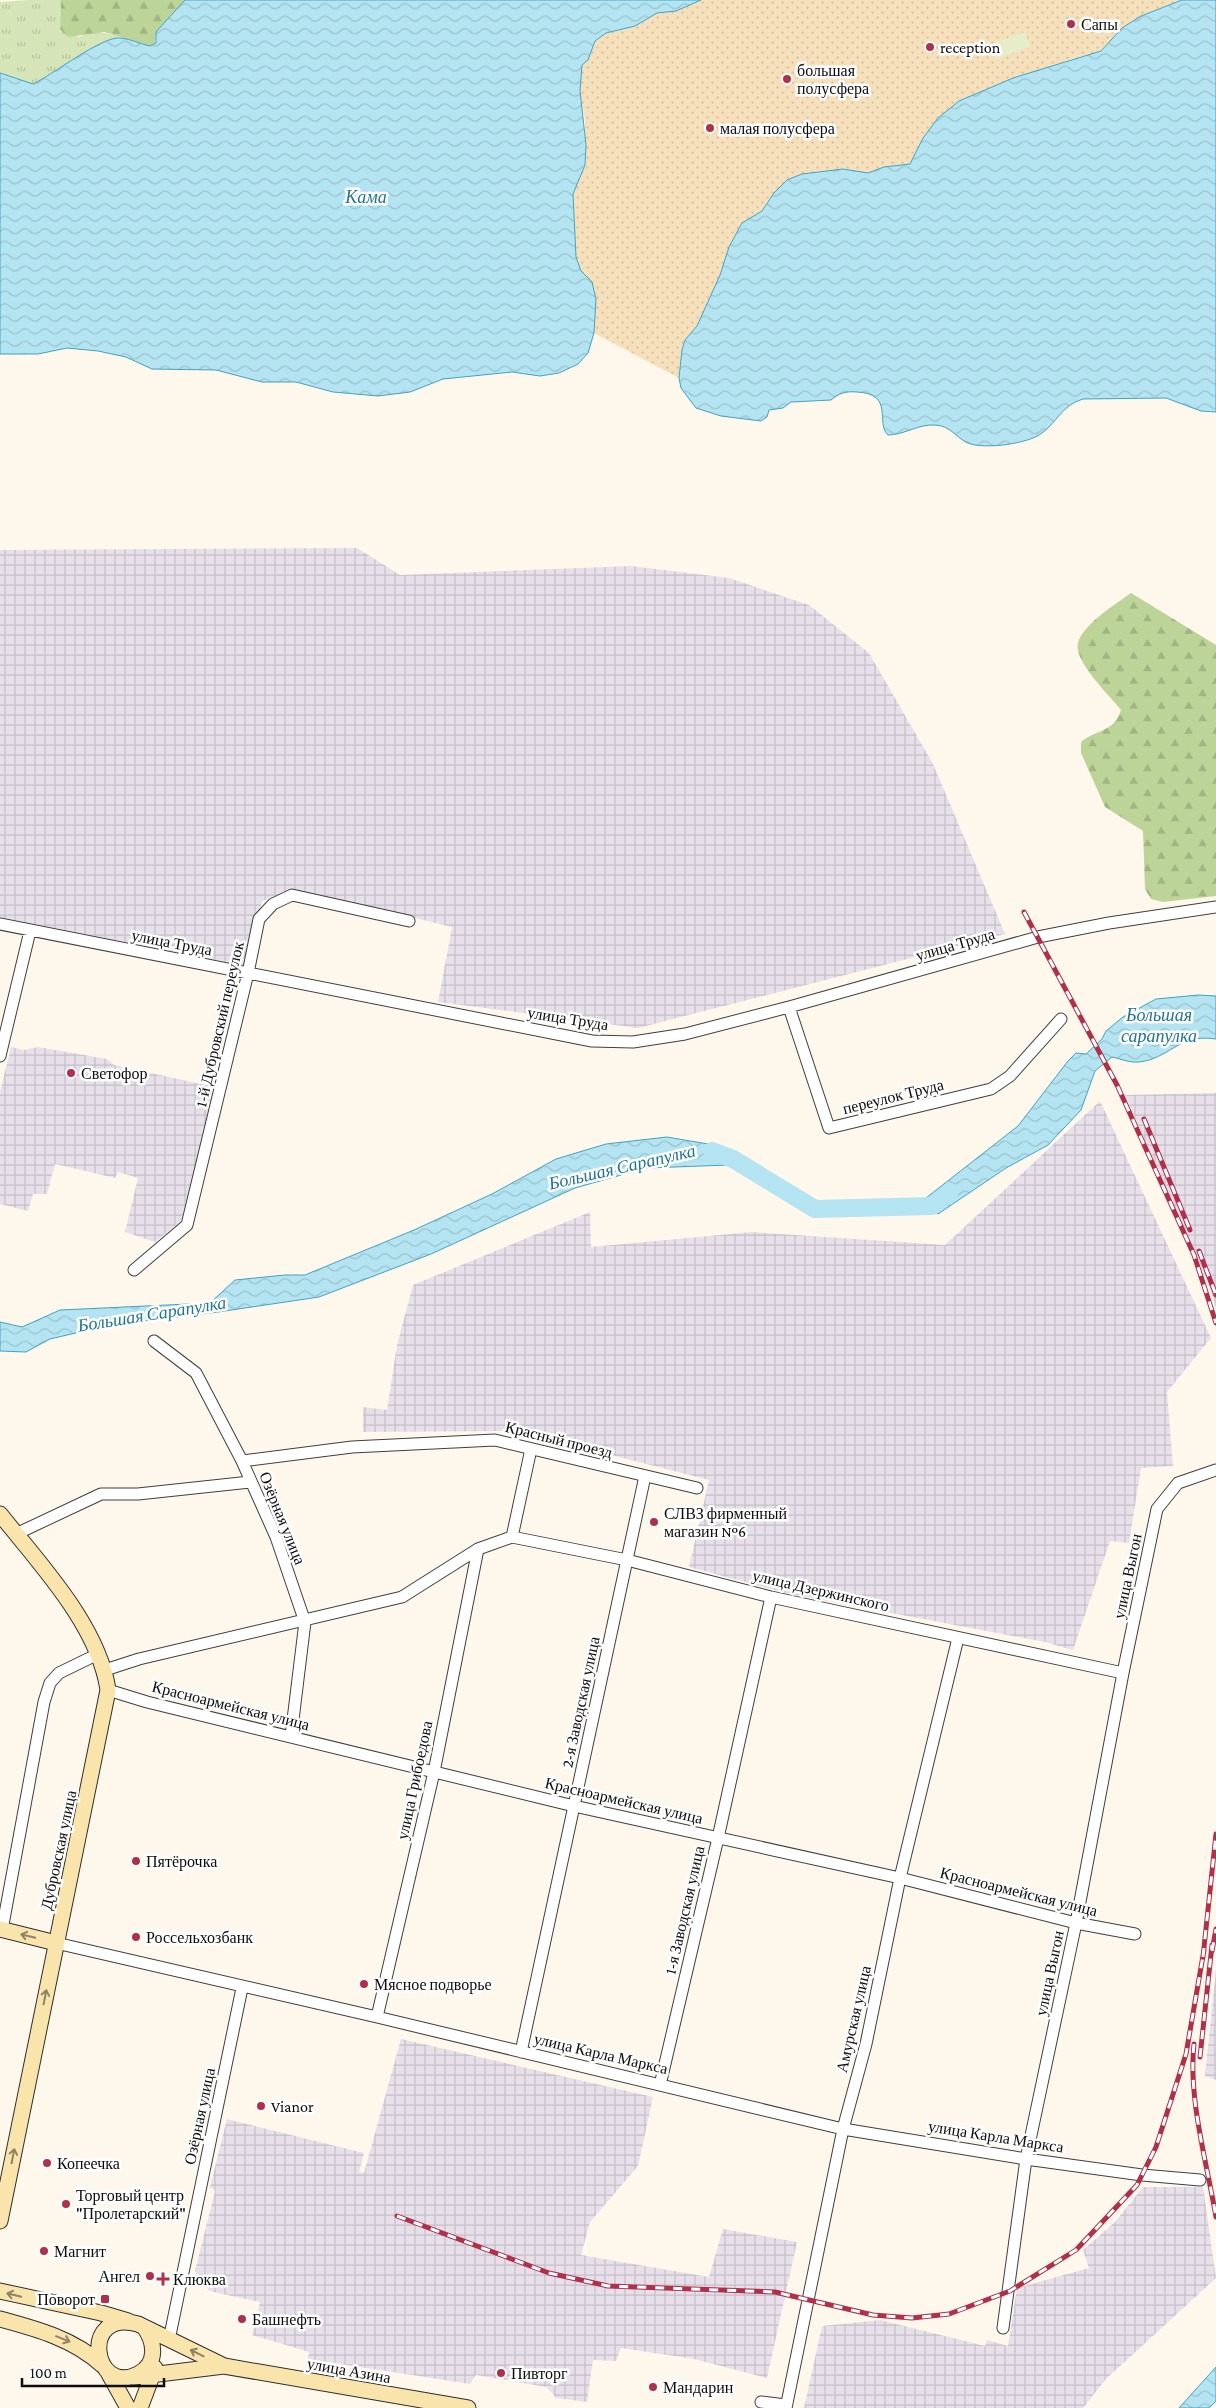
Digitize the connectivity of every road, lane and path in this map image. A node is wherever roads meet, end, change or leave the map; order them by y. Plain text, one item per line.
1 (1216, 907) edge
2 (409, 921) dead end
3 (0, 924) edge
4 (30, 931) junction
5 (248, 973) junction
6 (789, 1007) junction
7 (1060, 1019) dead end
8 (0, 1056) edge
9 (134, 1270) dead end
10 (154, 1341) dead end
11 (531, 1450) junction
12 (242, 1461) junction
13 (1216, 1470) edge
14 (645, 1476) junction
15 (250, 1482) junction
16 (697, 1488) dead end
17 (0, 1514) edge
18 (16, 1534) junction
19 (512, 1537) junction
20 (478, 1549) junction
21 (627, 1560) junction
22 (771, 1597) junction
23 (304, 1622) junction
24 (958, 1638) junction
25 (98, 1654) junction
26 (105, 1670) junction
27 (1123, 1673) junction
28 (108, 1690) junction
29 (291, 1736) junction
30 (434, 1772) junction
31 (574, 1806) junction
32 (718, 1838) junction
33 (900, 1878) junction
34 (1076, 1923) junction
35 (1, 1930) edge
36 (1135, 1934) dead end
37 (56, 1943) junction
38 (242, 1988) junction
39 (377, 2017) junction
40 (521, 2052) junction
41 (660, 2085) junction
42 (843, 2130) junction
43 (1026, 2159) junction
44 (1200, 2180) dead end
45 (0, 2221) edge
46 (0, 2292) edge
47 (0, 2318) edge
48 (130, 2322) junction
49 (144, 2327) junction
50 (1003, 2328) dead end
51 (170, 2340) junction
52 (224, 2366) junction
53 (106, 2369) junction
54 (151, 2375) junction
55 (132, 2377) junction
56 (761, 2402) dead end
57 (415, 2404) edge
58 (786, 2406) edge
59 (128, 2408) edge
60 (140, 2408) edge
61 (468, 2408) edge

1 - 6 street, улица Труда
2 - 5 street, 1-й Дубровский переулок
3 - 4 street, улица Труда
4 - 5 street, улица Труда
4 - 8 street
5 - 6 street, улица Труда
5 - 9 street, 1-й Дубровский переулок
6 - 7 street, переулок Труда
10 - 12 street, Озёрная улица
11 - 12 street, Красный проезд
11 - 14 street, Красный проезд
11 - 19 street
12 - 15 street, Озёрная улица
13 - 27 street, улица Выгон
14 - 16 street, Красный проезд
14 - 21 street, 2-я Заводская улица
15 - 18 street
15 - 23 street, Озёрная улица
17 - 18 main road, Дубровская улица
18 - 25 main road, Дубровская улица
19 - 20 street
19 - 21 street, улица Дзержинского
20 - 23 street
20 - 30 street, улица Грибоедова
21 - 22 street, улица Дзержинского
21 - 31 street, 2-я Заводская улица
22 - 24 street, улица Дзержинского
22 - 32 street, 1-я Заводская улица
23 - 26 street
23 - 29 street, Озёрная улица
24 - 27 street, улица Дзержинского
24 - 33 street, Амурская улица
25 - 26 main road, Дубровская улица
25 - 35 street
26 - 28 main road, Дубровская улица
27 - 34 street, улица Выгон
28 - 29 street, Красноармейская улица
28 - 37 main road, Дубровская улица
29 - 30 street, Красноармейская улица
30 - 31 street, Красноармейская улица
30 - 39 street, улица Грибоедова
31 - 32 street, Красноармейская улица
31 - 40 street, 2-я Заводская улица
32 - 33 street, Красноармейская улица
32 - 41 street, 1-я Заводская улица
33 - 34 street, Красноармейская улица
33 - 42 street, Амурская улица
34 - 36 street, Красноармейская улица
34 - 43 street, улица Выгон
37 -> 35 main road, улица Карла Маркса
37 - 38 street, улица Карла Маркса
45 -> 37 main road, Дубровская улица
38 - 39 street, улица Карла Маркса
38 - 51 street, Озёрная улица
39 - 40 street, улица Карла Маркса
40 - 41 street, улица Карла Маркса
41 - 42 street, улица Карла Маркса
42 - 43 street, улица Карла Маркса
42 - 58 street, Амурская улица
43 - 44 street, улица Карла Маркса
43 - 50 street, улица Выгон
48 -> 46 main road
47 -> 53 main road
48 - 49 main road
48 - 53 main road
49 - 51 main road, улица Азина
49 - 55 main road
52 -> 51 main road, улица Азина
51 - 54 main road
52 - 54 main road, улица Азина
52 - 57 main road, улица Азина
53 - 55 main road
53 - 59 main road
54 - 55 main road, улица Азина
54 - 60 main road
56 - 58 street
57 - 61 main road, улица Азина

